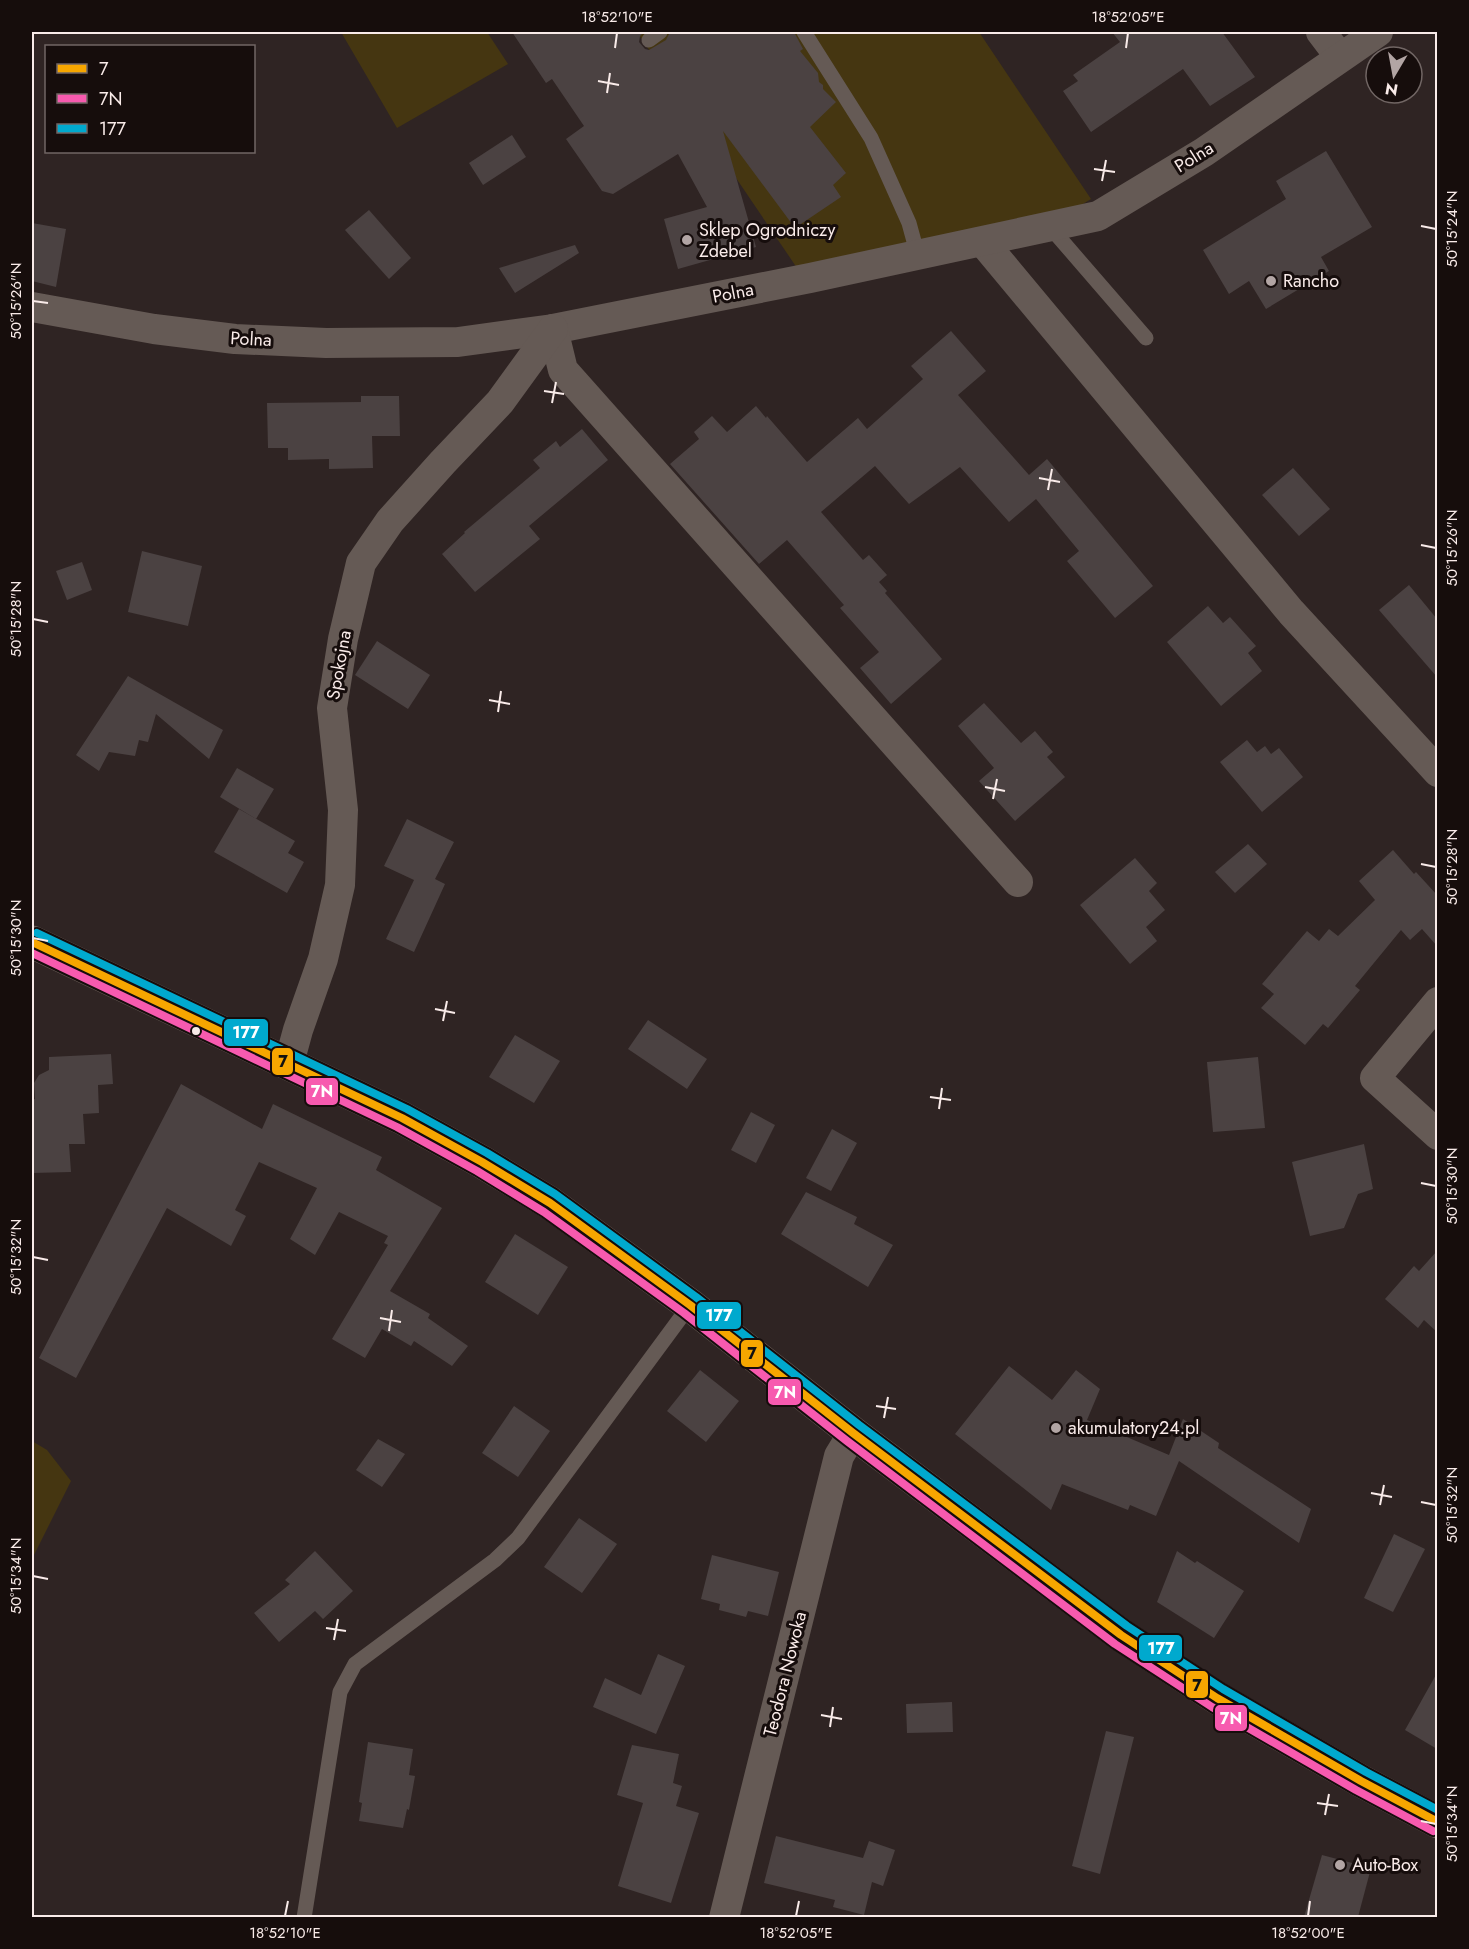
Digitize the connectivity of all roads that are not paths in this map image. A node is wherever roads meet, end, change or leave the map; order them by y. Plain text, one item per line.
1 (804, 32) edge
2 (1321, 32) edge
3 (1378, 32) edge
4 (1341, 57) junction
5 (1050, 226) junction
6 (983, 242) junction
7 (918, 255) junction
8 (32, 307) edge
9 (553, 329) junction
10 (1146, 338) dead end
11 (1437, 772) edge
12 (1018, 882) dead end
13 (32, 942) edge
14 (1437, 1002) edge
15 (289, 1063) junction
16 (1437, 1135) edge
17 (690, 1305) junction
18 (853, 1433) junction
19 (1437, 1822) edge
20 (304, 1917) edge
21 (724, 1917) edge

1 - 7 lane
2 - 4 street
3 - 4 street, Polna
4 - 5 street, Polna
5 - 6 street, Polna
5 - 10 lane
6 - 7 street, Polna
6 - 11 street
7 - 9 street, Polna
8 - 9 street, Polna
9 - 12 street
9 - 15 street, Spokojna
13 - 15 street
14 - 16 street
15 - 17 street
17 - 18 street
17 - 20 lane
18 - 19 street
18 - 21 street, Teodora Nowoka

